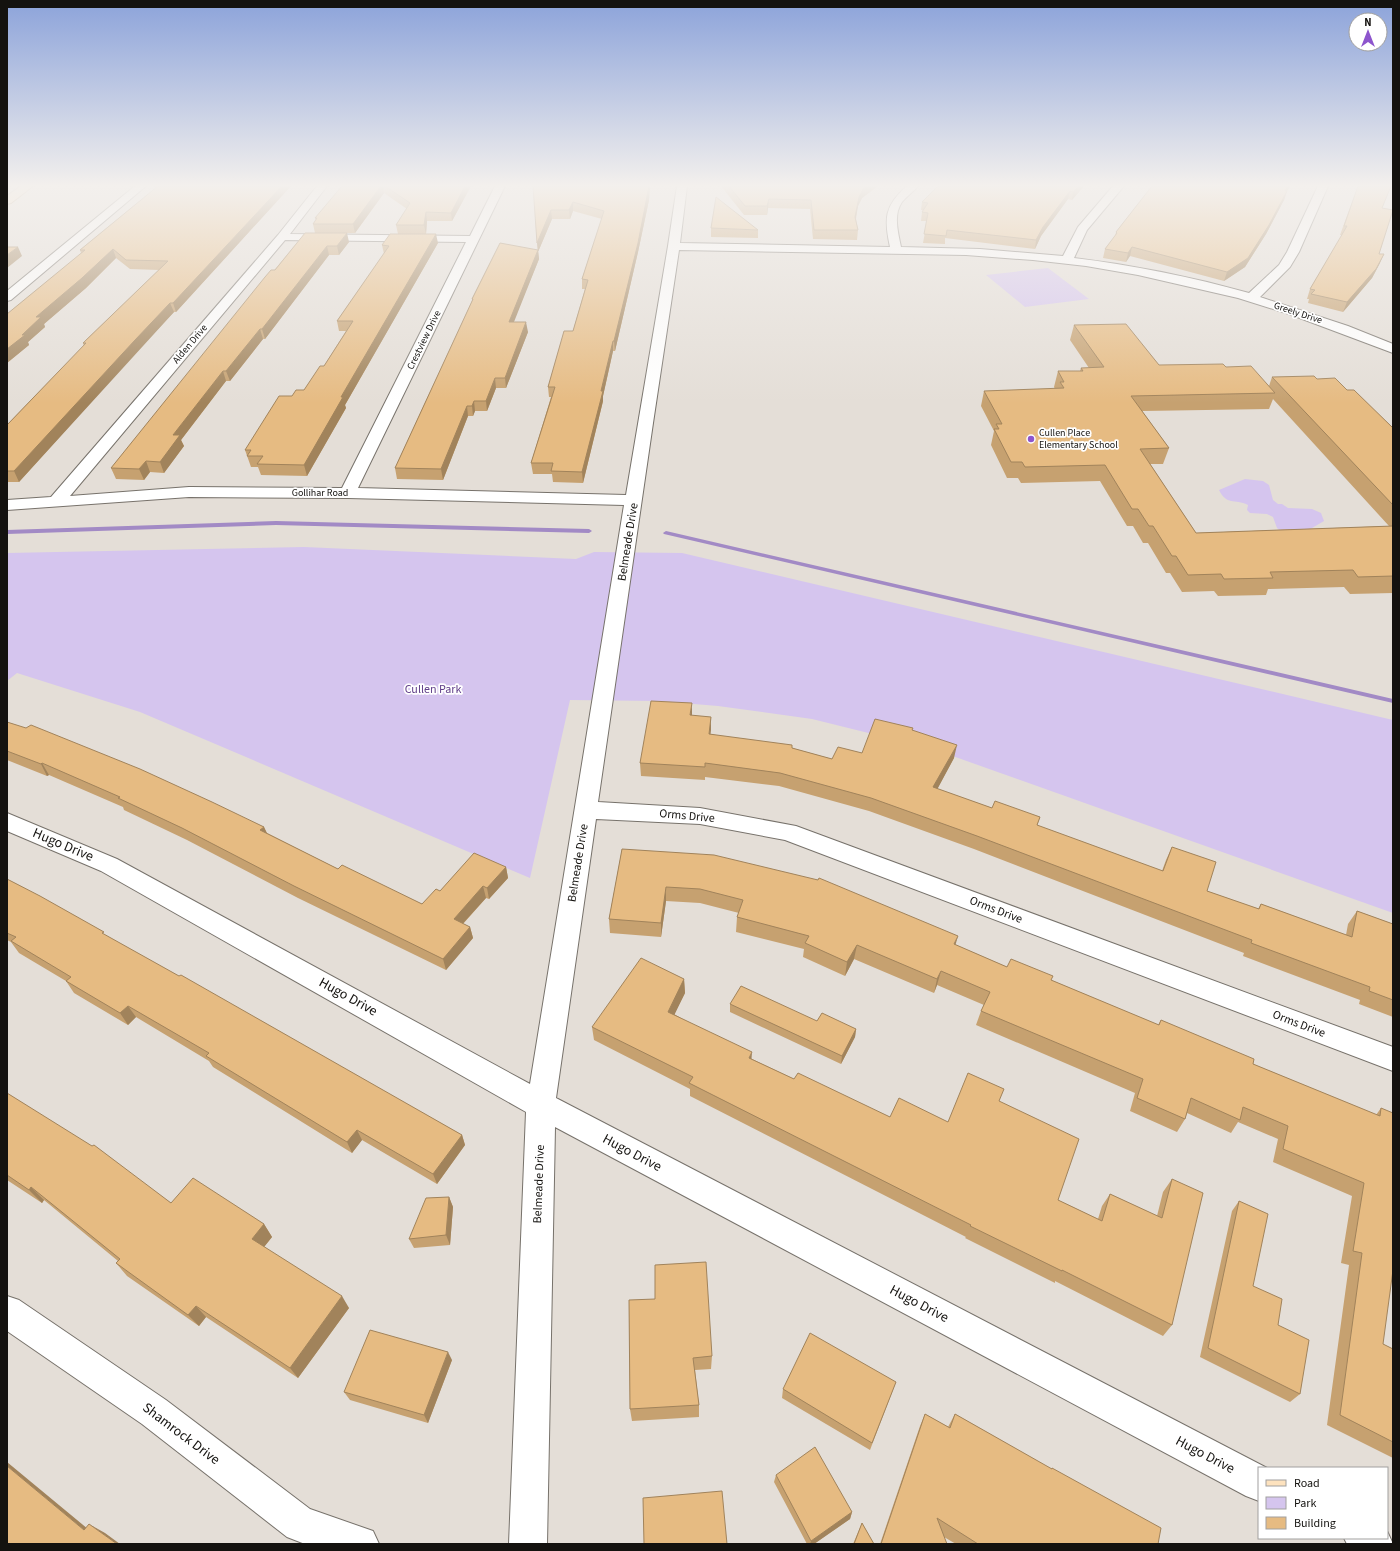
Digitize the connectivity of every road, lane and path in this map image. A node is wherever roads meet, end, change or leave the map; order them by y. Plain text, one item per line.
1 (54, 258) edge
2 (263, 258) edge
3 (464, 258) edge
4 (672, 258) edge
5 (1042, 258) edge
6 (1289, 258) edge
7 (1067, 261) joint
8 (7, 297) edge
9 (1251, 298) junction
10 (1393, 348) edge
11 (348, 493) junction
12 (57, 500) junction
13 (634, 500) junction
14 (7, 505) edge
15 (587, 810) junction
16 (7, 821) edge
17 (1393, 1060) edge
18 (541, 1105) junction
19 (7, 1312) edge
20 (1258, 1482) edge
21 (1364, 1539) edge
22 (360, 1544) edge
23 (528, 1544) edge
24 (1374, 1544) edge

1 - 8 street
2 - 12 street, Alden Drive
3 - 11 street, Crestview Drive
4 - 13 street, Belmeade Drive
5 - 7 street, Greely Drive
6 - 9 street
7 - 9 street, Greely Drive
9 - 10 street, Greely Drive
11 - 12 street, Gollihar Road
11 - 13 street, Gollihar Road
12 - 14 street, Gollihar Road
13 - 15 street, Belmeade Drive
15 - 17 street, Orms Drive
15 - 18 street, Belmeade Drive
16 - 18 street, Hugo Drive
18 - 20 street, Hugo Drive
18 - 23 street, Belmeade Drive
19 - 22 street, Shamrock Drive
21 - 24 street

